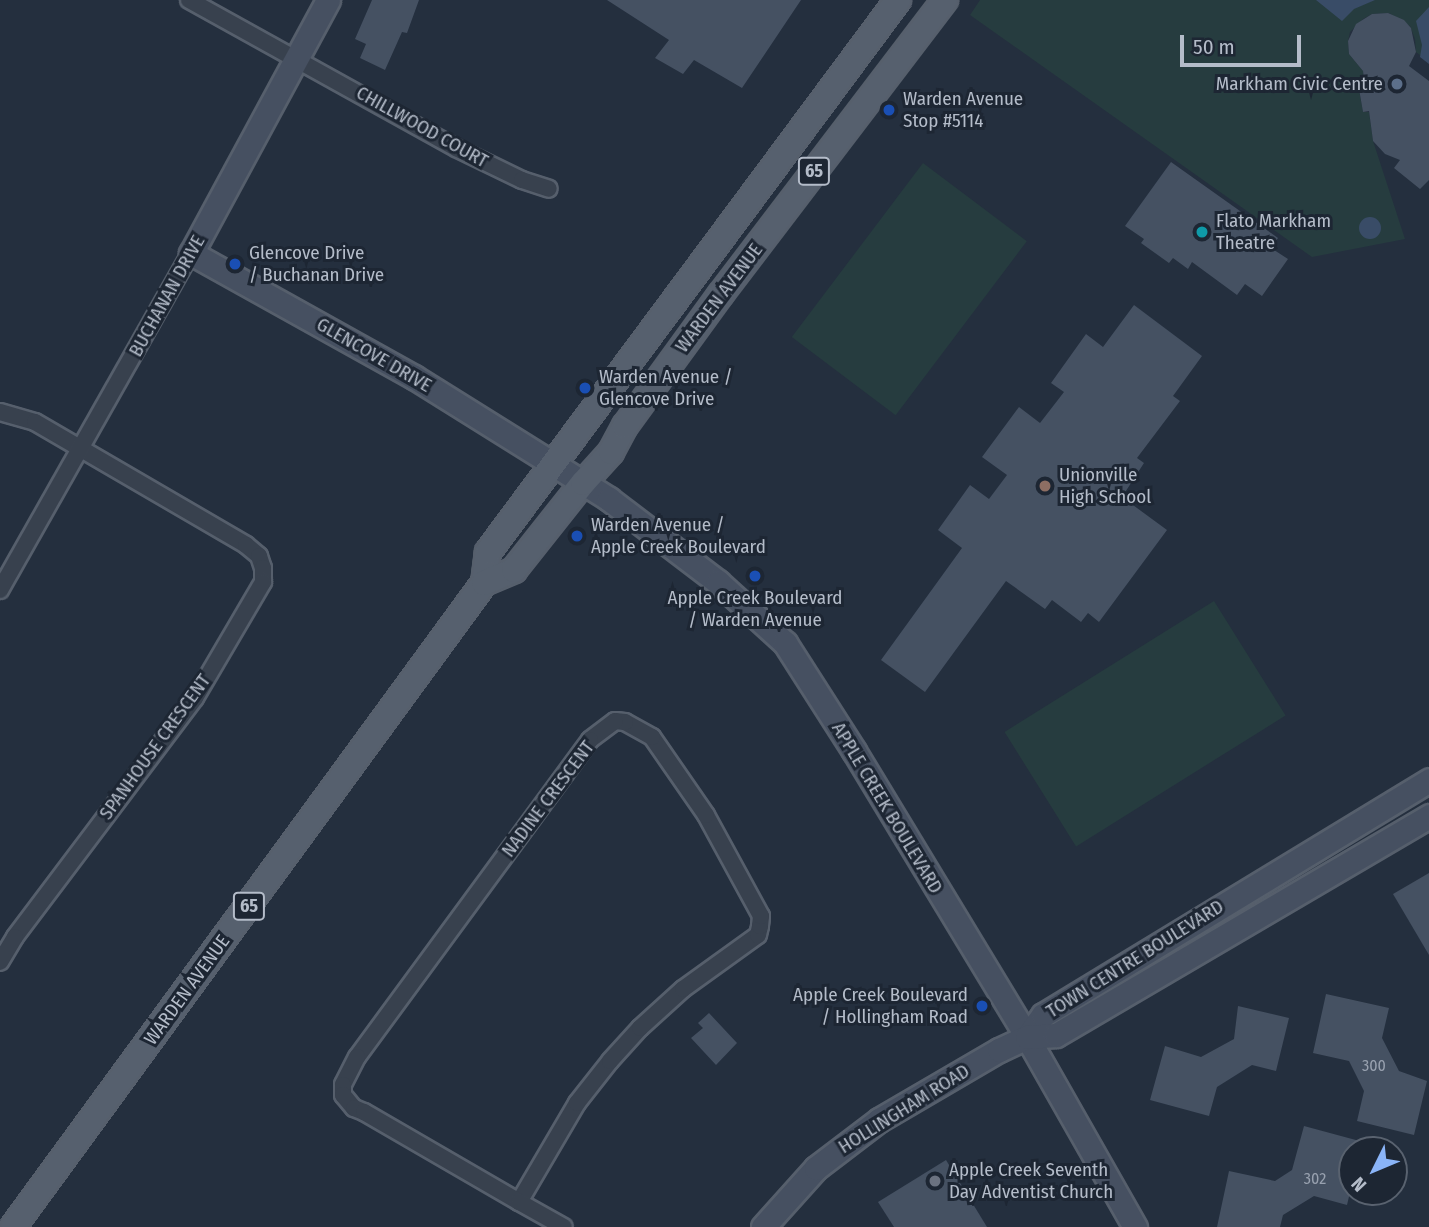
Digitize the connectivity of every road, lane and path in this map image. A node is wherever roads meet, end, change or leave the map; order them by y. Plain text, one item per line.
1 (189, 0) edge
2 (328, 0) edge
3 (898, 0) edge
4 (945, 0) edge
5 (298, 59) junction
6 (549, 189) dead end
7 (191, 253) junction
8 (0, 412) edge
9 (81, 448) junction
10 (554, 464) junction
11 (583, 483) junction
12 (484, 583) junction
13 (0, 590) edge
14 (1429, 780) edge
15 (1429, 816) edge
16 (0, 962) edge
17 (1027, 1037) junction
18 (519, 1202) junction
19 (12, 1227) edge
20 (564, 1227) edge
21 (763, 1227) edge
22 (1135, 1227) edge

1 - 5 street, CHILLWOOD COURT
2 - 5 main road, BUCHANAN DRIVE
3 - 10 main road, WARDEN AVENUE / 65
4 - 11 main road, WARDEN AVENUE / 65
5 - 6 street, CHILLWOOD COURT
5 - 7 main road, BUCHANAN DRIVE
7 - 9 street, BUCHANAN DRIVE
7 - 10 main road, GLENCOVE DRIVE
8 - 9 street, SPANHOUSE CRESCENT
9 - 13 street, BUCHANAN DRIVE
9 - 16 street, SPANHOUSE CRESCENT
10 - 11 main road, APPLE CREEK BOULEVARD
10 - 12 main road, WARDEN AVENUE / 65
11 - 12 main road, WARDEN AVENUE / 65
11 - 17 main road, APPLE CREEK BOULEVARD
12 - 19 main road, WARDEN AVENUE / 65
14 - 17 main road, TOWN CENTRE BOULEVARD
15 - 17 main road, TOWN CENTRE BOULEVARD
17 - 21 main road, HOLLINGHAM ROAD
17 - 22 main road, APPLE CREEK BOULEVARD
18 - 18 street, NADINE CRESCENT
18 - 20 street, NADINE CRESCENT

